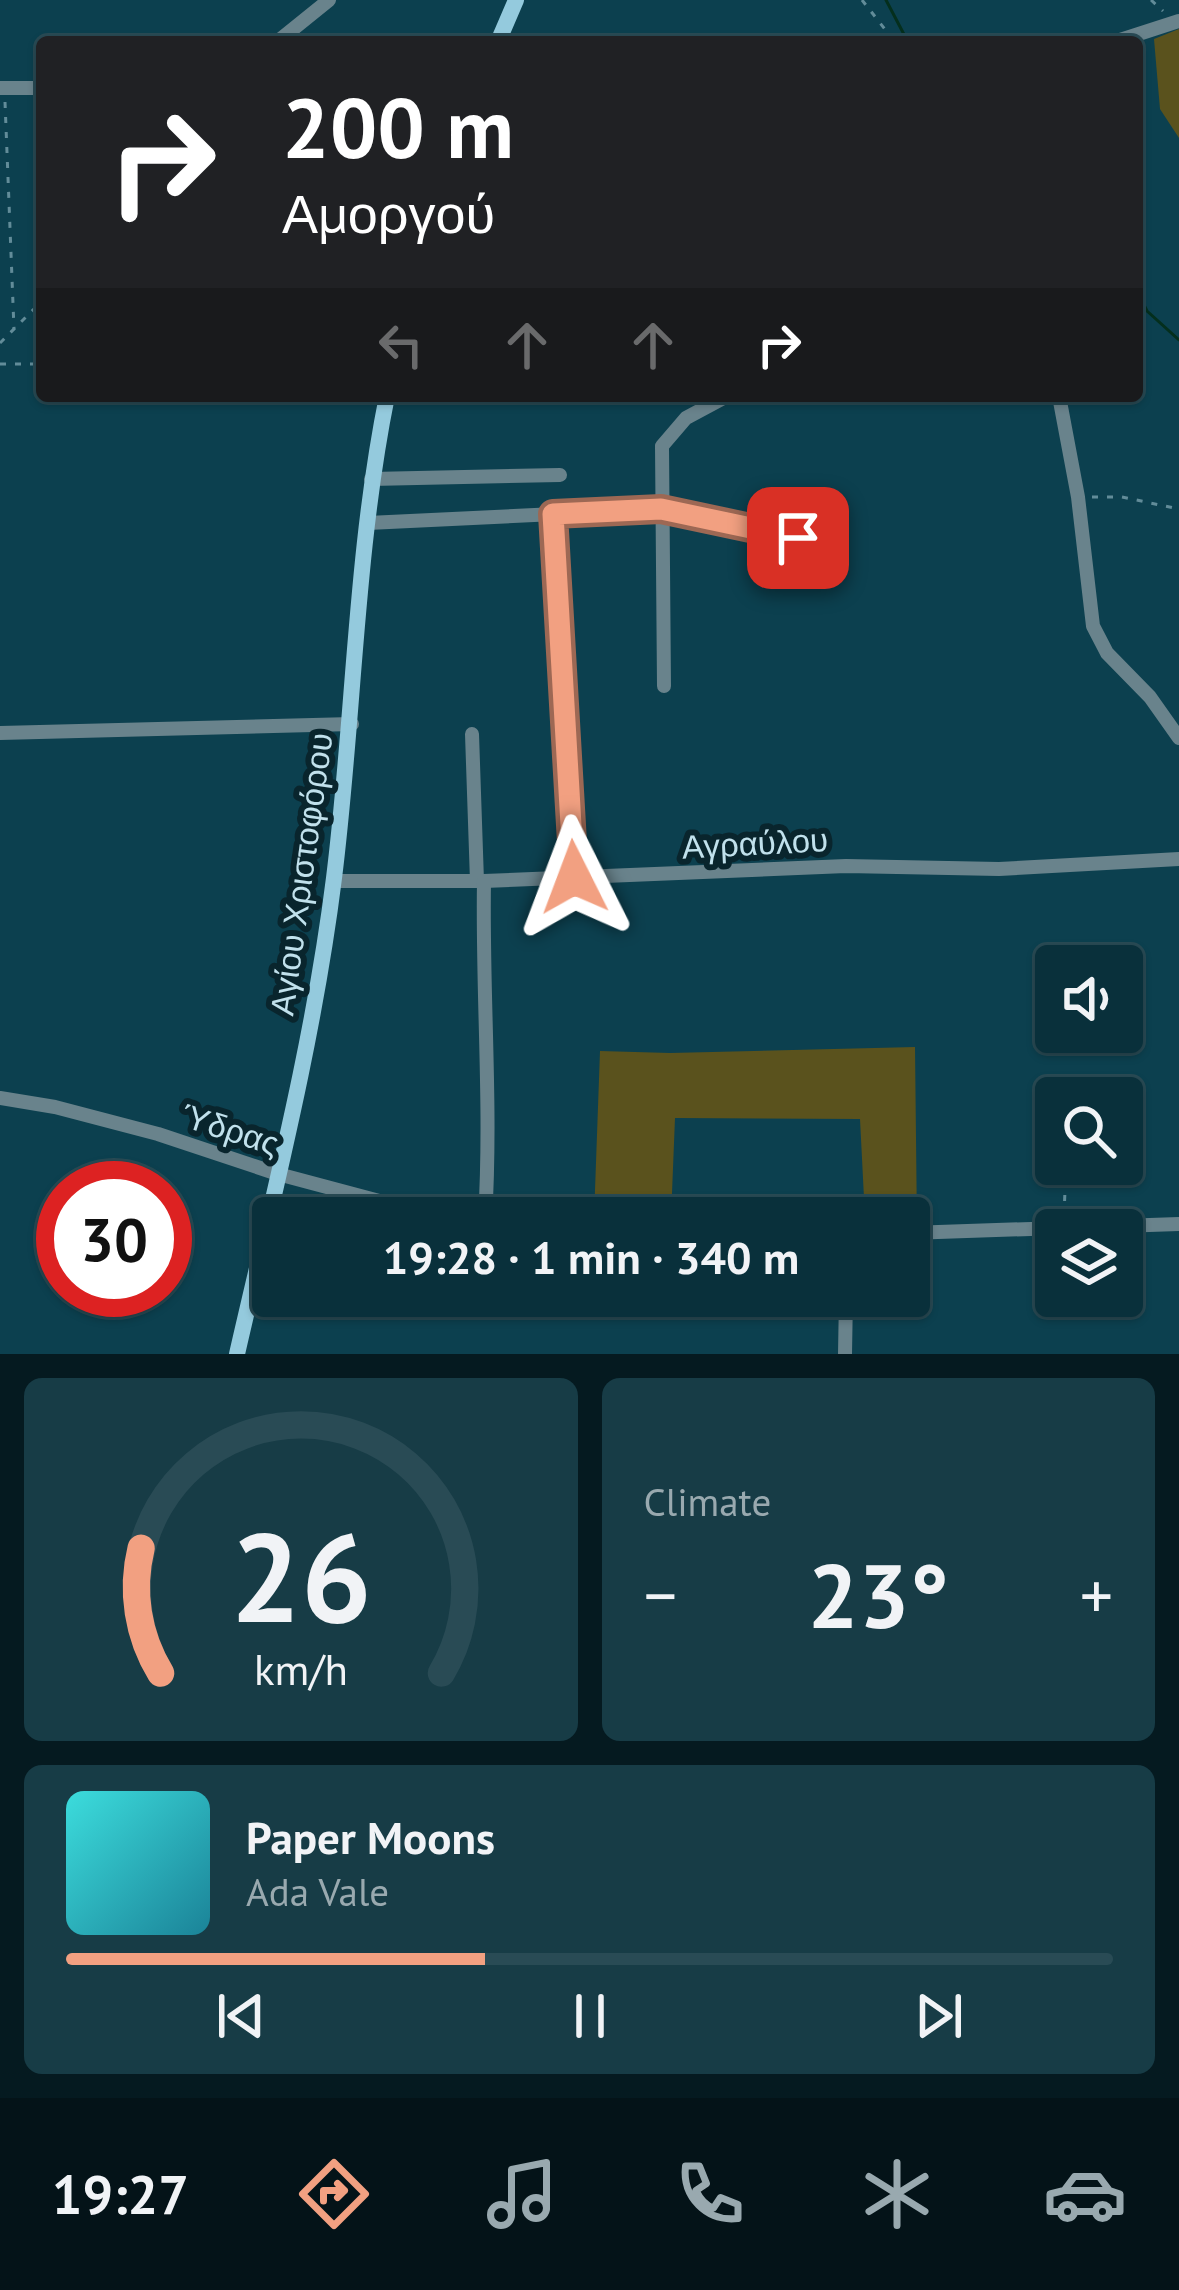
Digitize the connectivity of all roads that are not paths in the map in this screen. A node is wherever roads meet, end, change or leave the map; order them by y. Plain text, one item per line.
1 (329, 0) edge
2 (516, 0) edge
3 (1178, 19) edge
4 (284, 36) edge
5 (501, 36) edge
6 (1131, 36) edge
7 (2, 88) edge
8 (36, 88) edge
9 (386, 402) edge
10 (716, 402) edge
11 (1059, 402) edge
12 (560, 475) dead end
13 (371, 479) junction
14 (661, 509) junction
15 (553, 514) junction
16 (368, 523) junction
17 (837, 546) dead end
18 (664, 686) dead end
19 (352, 724) junction
20 (0, 733) edge
21 (472, 734) dead end
22 (1179, 738) edge
23 (1179, 859) edge
24 (574, 877) junction
25 (334, 880) junction
26 (481, 881) junction
27 (0, 1098) edge
28 (278, 1174) junction
29 (364, 1197) edge
30 (486, 1197) edge
31 (1179, 1224) edge
32 (930, 1232) edge
33 (845, 1317) edge
34 (237, 1354) edge
35 (844, 1354) edge

1 - 4 street
2 - 5 main road
3 - 6 street
7 - 8 street
9 - 13 main road, Αγίου Χριστοφόρου
10 - 14 street
11 - 22 street
12 - 13 street
13 - 16 main road, Αγίου Χριστοφόρου
14 - 15 street
14 - 17 street
14 - 18 street
15 - 16 street
15 - 24 street
16 - 19 main road, Αγίου Χριστοφόρου
19 - 20 street
19 - 25 main road, Αγίου Χριστοφόρου
21 - 26 street
23 - 24 street, Αγραύλου
24 - 26 street, Αγραύλου
25 - 26 street, Αγραύλου
25 - 28 main road, Αγίου Χριστοφόρου
26 - 30 street
27 - 28 street, Ύδρας
28 - 29 street, Ύδρας
28 - 34 main road, Αγίου Χριστοφόρου
31 - 32 street
33 - 35 street

